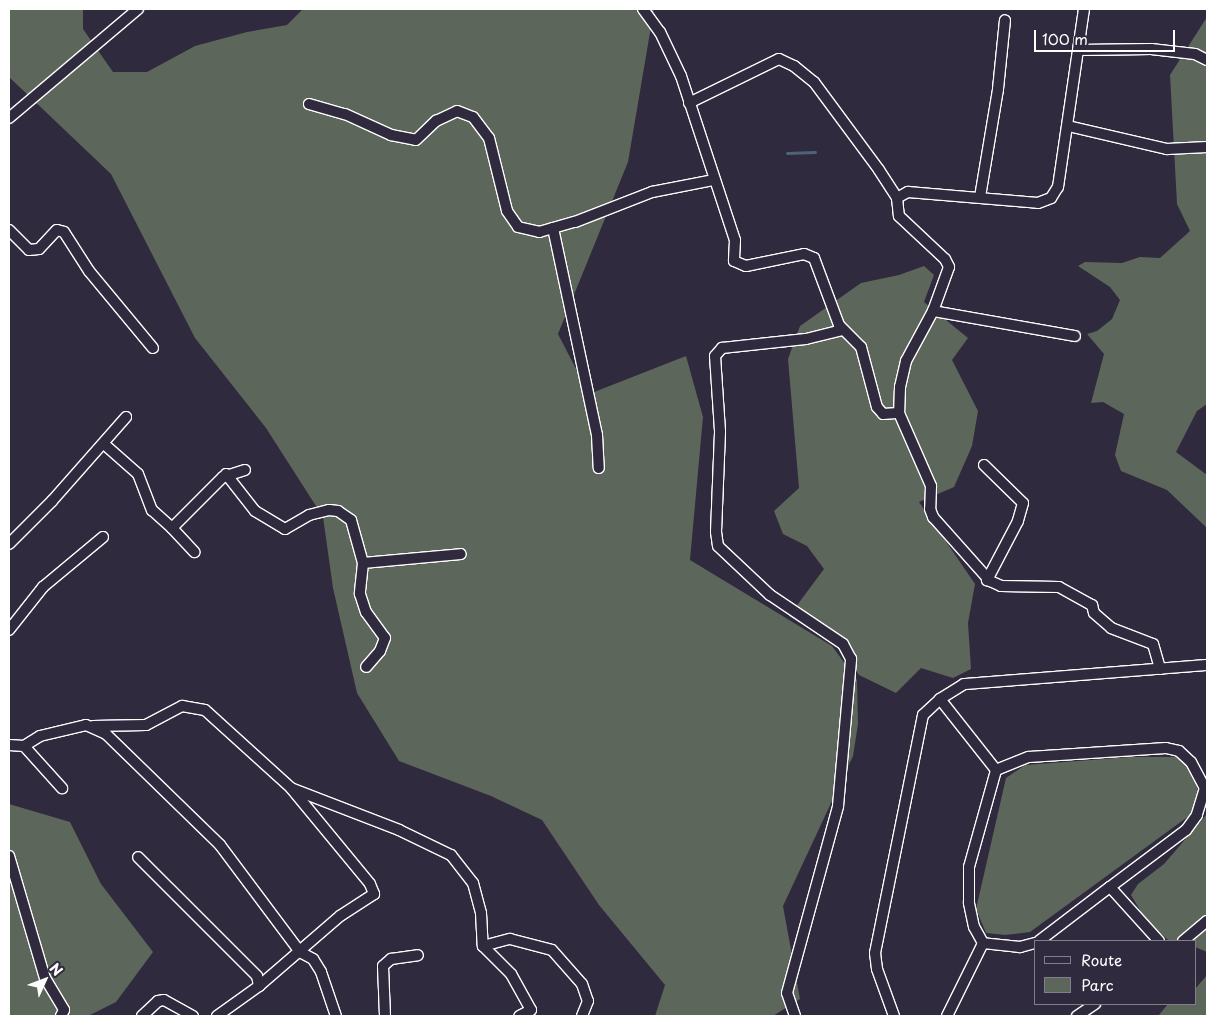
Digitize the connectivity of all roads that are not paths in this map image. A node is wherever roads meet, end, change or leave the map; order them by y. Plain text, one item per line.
1 (138, 9) edge
2 (644, 9) edge
3 (1084, 9) edge
4 (1005, 20) dead end
5 (1079, 50) junction
6 (1207, 60) edge
7 (689, 103) junction
8 (309, 104) dead end
9 (9, 118) edge
10 (1068, 126) junction
11 (1207, 147) edge
12 (714, 180) junction
13 (980, 197) junction
14 (897, 198) junction
15 (553, 228) junction
16 (9, 230) edge
17 (932, 310) junction
18 (843, 330) junction
19 (1075, 336) dead end
20 (153, 348) dead end
21 (899, 413) junction
22 (126, 417) dead end
23 (104, 444) junction
24 (984, 465) dead end
25 (599, 468) dead end
26 (245, 470) dead end
27 (226, 474) junction
28 (172, 528) junction
29 (103, 537) dead end
30 (9, 544) edge
31 (194, 552) dead end
32 (461, 554) dead end
33 (363, 563) junction
34 (987, 580) junction
35 (9, 630) edge
36 (1207, 665) edge
37 (366, 667) dead end
38 (1160, 669) junction
39 (940, 699) junction
40 (93, 726) junction
41 (9, 745) edge
42 (24, 746) junction
43 (996, 770) junction
44 (62, 788) dead end
45 (291, 788) junction
46 (1206, 788) edge
47 (9, 856) edge
48 (138, 857) dead end
49 (1110, 887) junction
50 (1207, 921) edge
51 (1040, 940) edge
52 (1158, 940) edge
53 (1184, 940) edge
54 (983, 943) junction
55 (1034, 943) edge
56 (483, 946) junction
57 (300, 952) junction
58 (418, 955) dead end
59 (259, 986) junction
60 (1094, 1005) edge
61 (61, 1016) edge
62 (142, 1016) edge
63 (193, 1016) edge
64 (217, 1016) edge
65 (336, 1016) edge
66 (385, 1016) edge
67 (519, 1016) edge
68 (582, 1016) edge
69 (795, 1016) edge
70 (894, 1016) edge
71 (947, 1016) edge
72 (1077, 1016) edge

1 - 9 street
2 - 7 street
3 - 5 street
4 - 13 street
5 - 6 street
5 - 10 street
7 - 12 street
7 - 14 street
8 - 15 street
10 - 11 street
10 - 13 street
12 - 15 street
12 - 18 street
13 - 14 street
14 - 17 street
15 - 25 street
16 - 20 street
17 - 19 street
17 - 21 street
18 - 21 street
18 - 69 street
21 - 34 street
22 - 23 street
23 - 28 street
23 - 30 street
24 - 34 street
26 - 27 street
27 - 28 street
27 - 33 street
28 - 31 street
29 - 35 street
32 - 33 street
33 - 37 street
34 - 38 street
36 - 38 street
38 - 39 street
39 - 43 street
39 - 70 street
40 - 42 street
40 - 45 street
40 - 57 street
41 - 42 street
42 - 44 street
43 - 46 street
43 - 54 street
45 - 56 street
45 - 57 street
46 - 49 street
47 - 61 street
48 - 59 street
49 - 51 street
49 - 52 street
50 - 53 street
54 - 55 street
54 - 71 street
56 - 67 street
56 - 68 street
57 - 59 street
57 - 65 street
58 - 66 street
59 - 64 street
60 - 72 street
62 - 63 street

